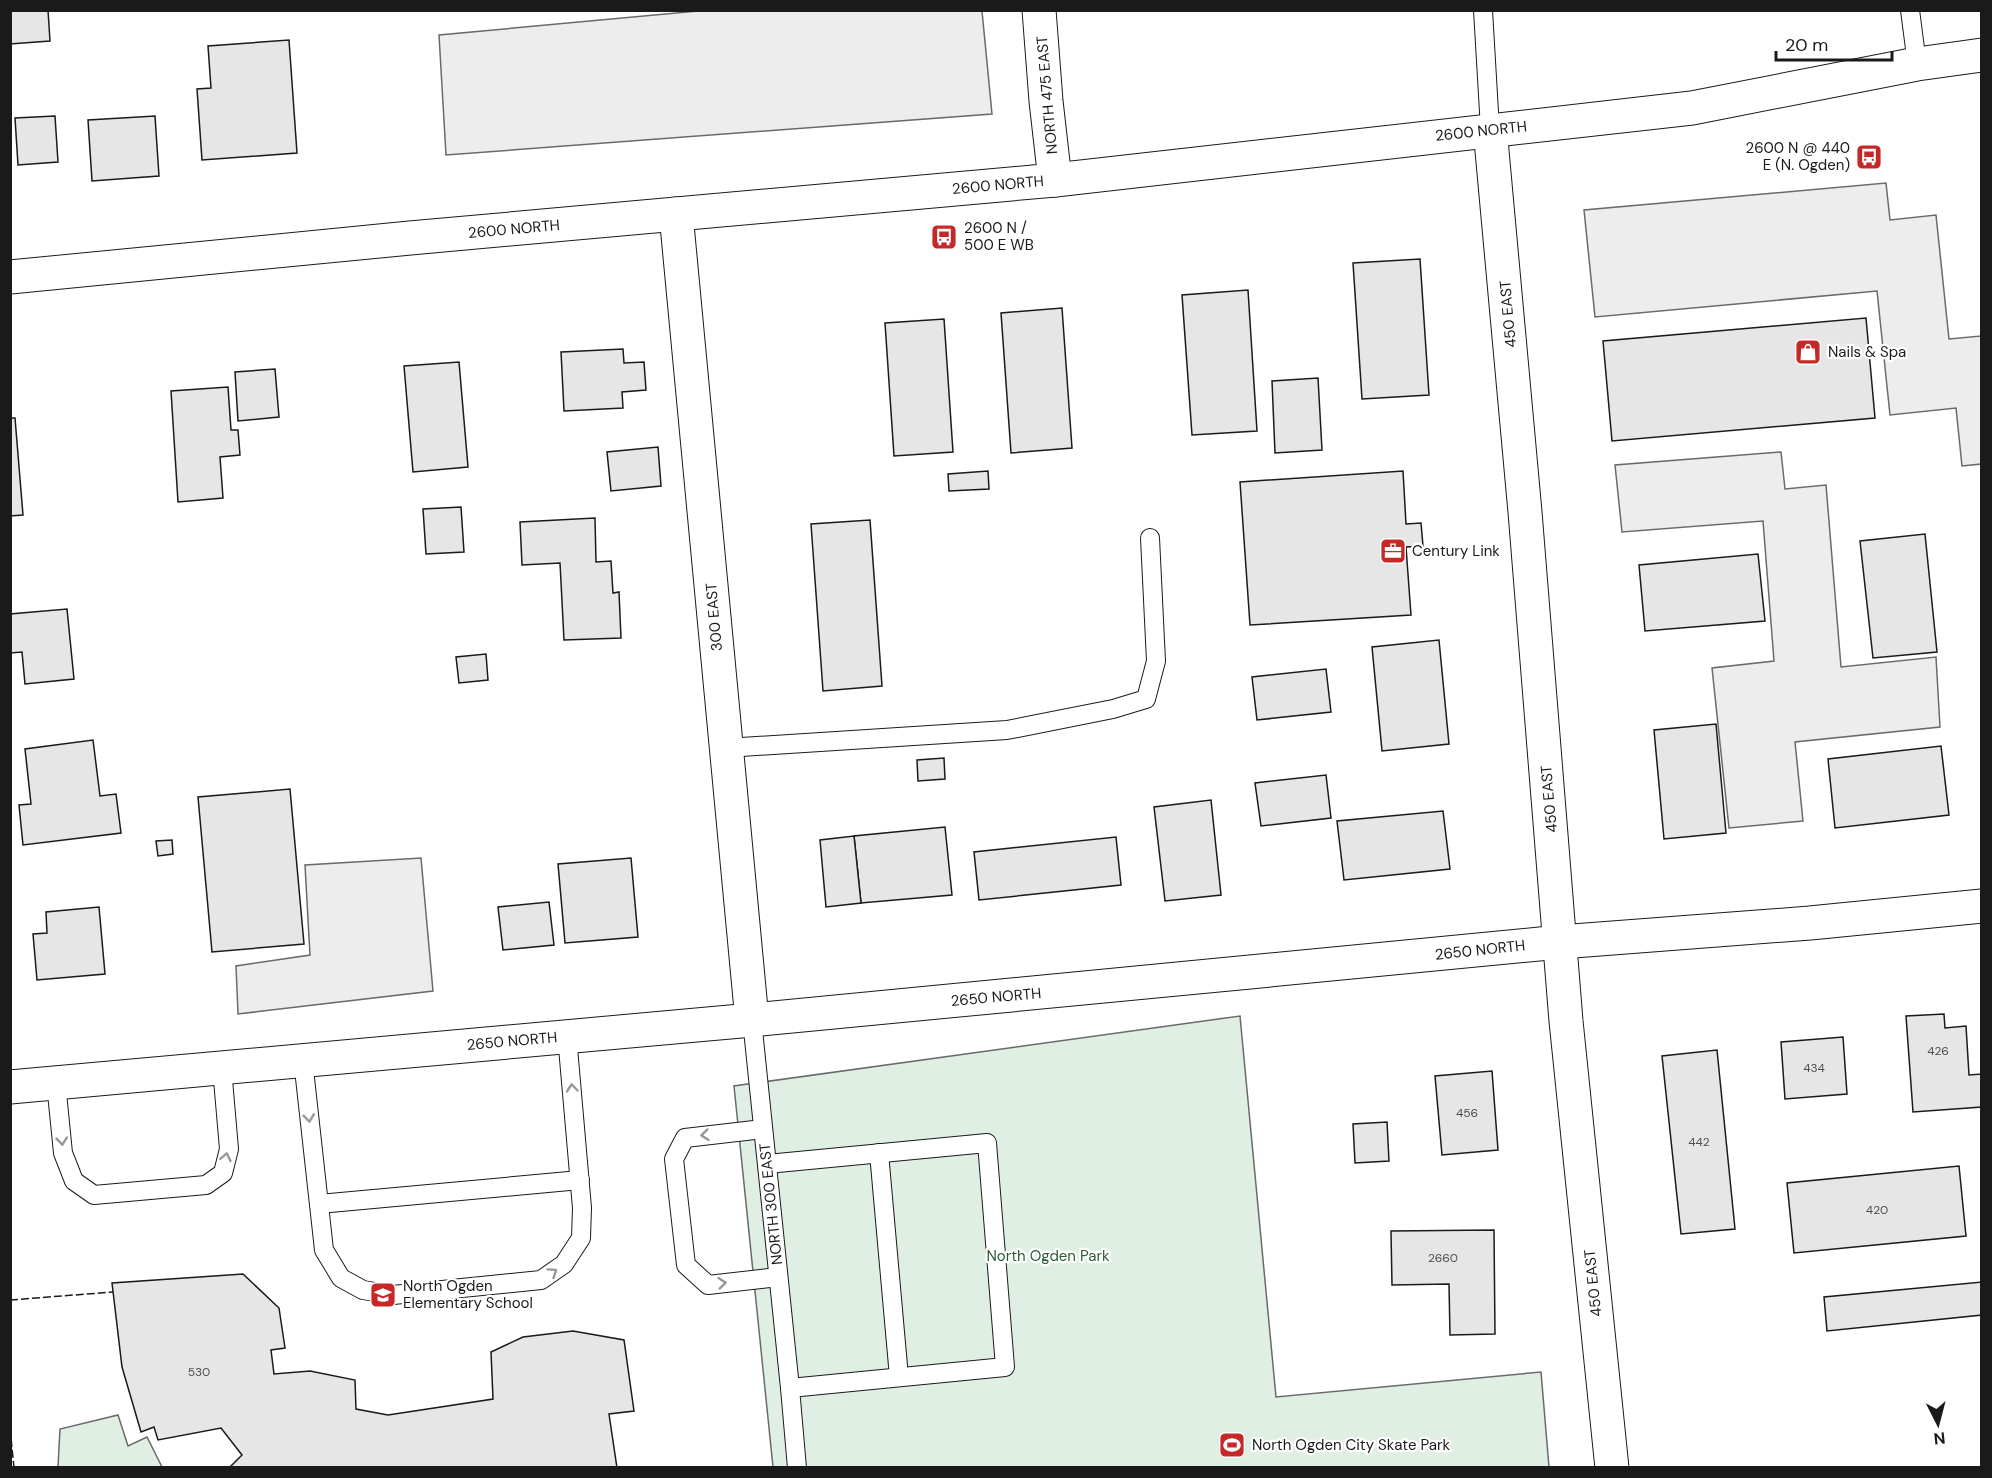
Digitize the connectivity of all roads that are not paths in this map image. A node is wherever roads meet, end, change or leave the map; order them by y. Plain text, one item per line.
1 (1040, 10) edge
2 (1483, 10) edge
3 (1910, 10) edge
4 (1982, 55) edge
5 (1917, 64) junction
6 (1490, 129) junction
7 (1055, 180) junction
8 (676, 214) junction
9 (10, 277) edge
10 (1150, 538) dead end
11 (726, 748) junction
12 (1982, 906) edge
13 (1560, 942) junction
14 (752, 1020) junction
15 (567, 1036) junction
16 (303, 1060) junction
17 (222, 1068) junction
18 (56, 1083) junction
19 (10, 1087) edge
20 (763, 1129) junction
21 (879, 1153) junction
22 (766, 1164) junction
23 (580, 1180) junction
24 (319, 1204) junction
25 (778, 1278) junction
26 (899, 1377) junction
27 (790, 1388) junction
28 (797, 1467) edge
29 (1612, 1467) edge

1 - 7 street, NORTH 475 EAST
2 - 6 lane
3 - 5 lane
4 - 5 street, 2600 NORTH
5 - 6 street, 2600 NORTH
6 - 7 street, 2600 NORTH
6 - 13 street, 450 EAST
7 - 8 street, 2600 NORTH
8 - 9 street, 2600 NORTH
8 - 11 street, 300 EAST
10 - 11 lane
11 - 14 street, 300 EAST
12 - 13 street, 2650 NORTH
13 - 14 street, 2650 NORTH
13 - 29 street, 450 EAST
14 - 15 street, 2650 NORTH
14 - 20 lane, NORTH 300 EAST
15 - 16 street, 2650 NORTH
23 -> 15 lane
16 - 17 street, 2650 NORTH
16 -> 24 lane
17 - 18 street, 2650 NORTH
18 -> 17 lane
18 - 19 street, 2650 NORTH
20 - 22 lane, NORTH 300 EAST
20 -> 25 lane
21 - 22 lane
21 - 26 lane
21 - 26 lane
22 - 25 lane, NORTH 300 EAST
23 - 24 lane
24 -> 23 lane
25 - 27 lane, NORTH 300 EAST
26 - 27 lane
27 - 28 lane, NORTH 300 EAST

